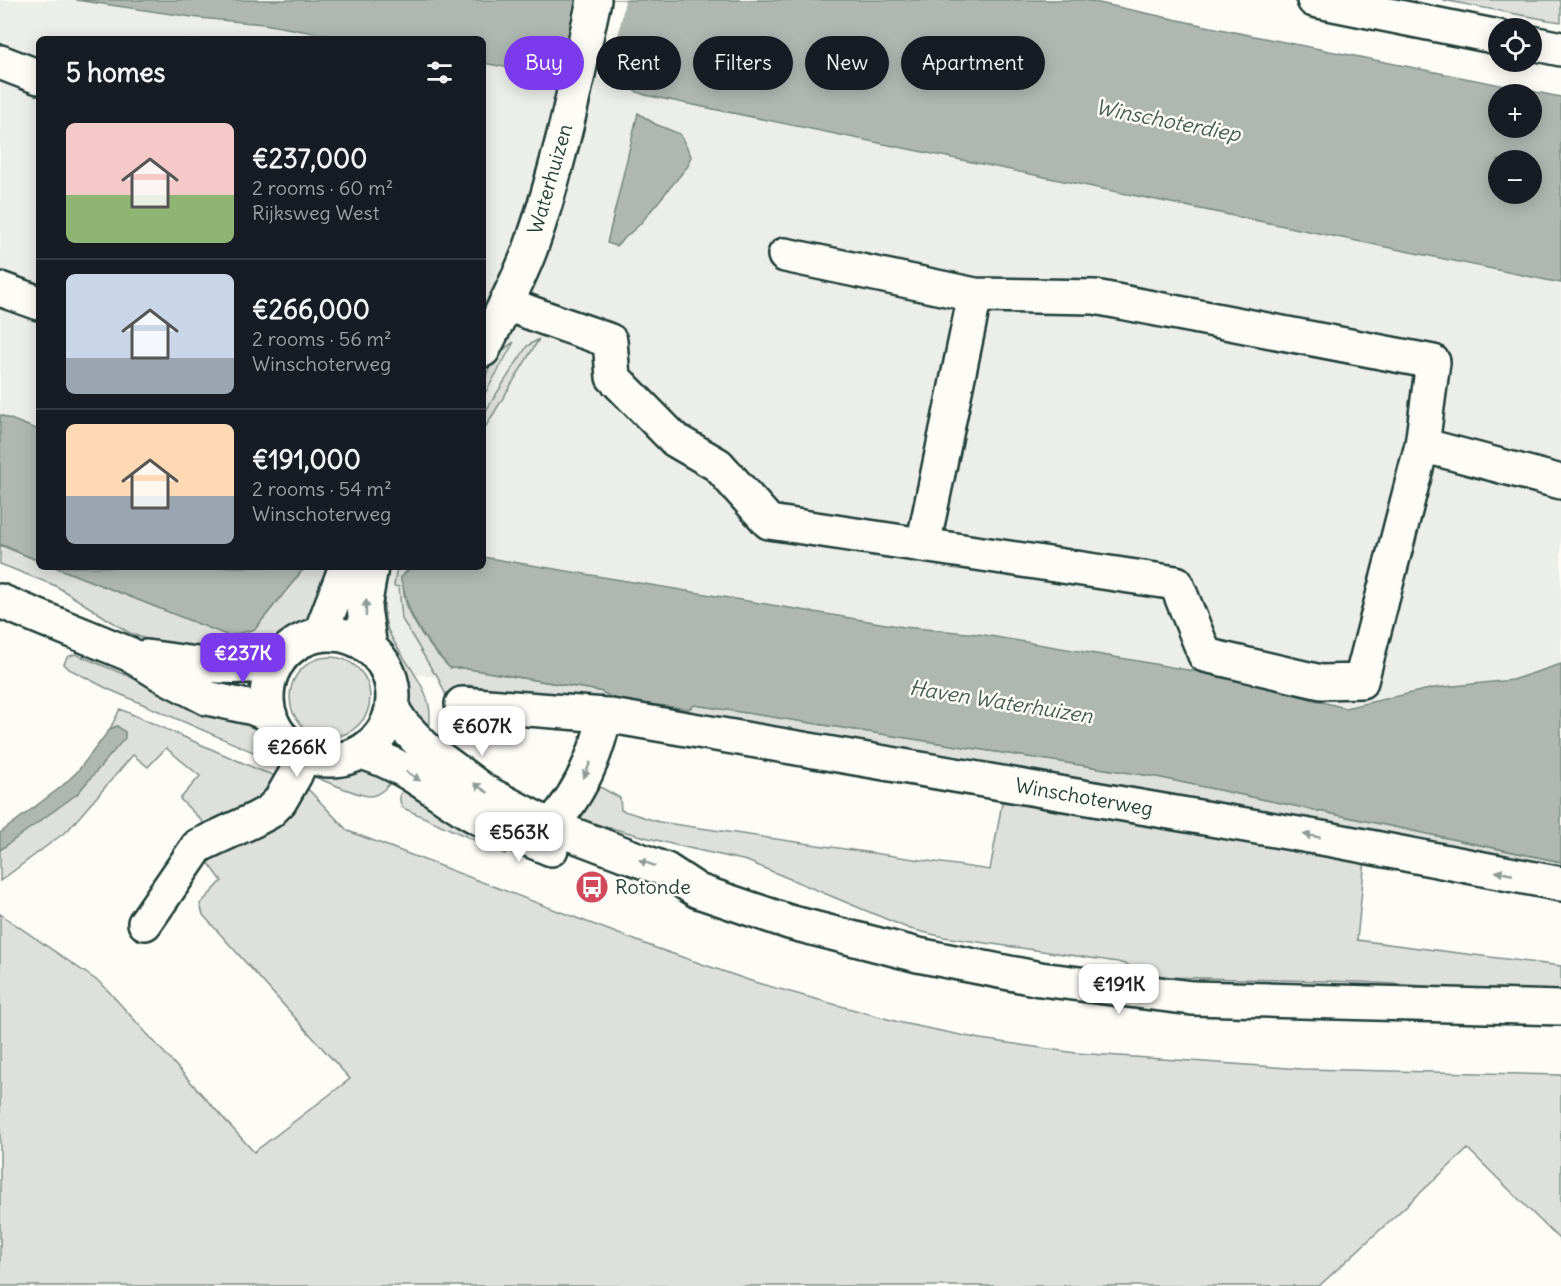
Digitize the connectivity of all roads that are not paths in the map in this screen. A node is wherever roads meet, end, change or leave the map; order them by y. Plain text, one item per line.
1 (594, 0) edge
2 (1314, 0) edge
3 (1488, 35) edge
4 (1542, 45) edge
5 (1561, 49) edge
6 (0, 62) edge
7 (36, 76) edge
8 (785, 255) dead end
9 (0, 289) edge
10 (975, 295) junction
11 (36, 302) edge
12 (506, 303) junction
13 (486, 344) edge
14 (1422, 444) junction
15 (1561, 482) edge
16 (923, 545) junction
17 (345, 570) edge
18 (370, 570) edge
19 (0, 601) edge
20 (320, 635) junction
21 (370, 648) junction
22 (129, 654) junction
23 (278, 662) junction
24 (462, 704) dead end
25 (392, 710) junction
26 (270, 715) junction
27 (605, 715) junction
28 (361, 752) junction
29 (304, 754) junction
30 (550, 826) junction
31 (1561, 884) edge
32 (698, 891) junction
33 (145, 923) dead end
34 (1561, 1008) edge

1 - 12 main road, Waterhuizen
2 - 3 main road
4 - 5 main road
6 - 7 main road
8 - 10 main road
9 - 11 main road
10 - 14 main road
10 - 16 main road
12 - 13 main road, Waterhuizen
12 - 16 main road
14 - 15 main road
14 - 16 main road
17 - 20 main road
21 -> 18 main road
19 - 22 main road
20 - 21 main road
20 - 23 main road
21 - 25 main road
22 - 23 main road
22 - 26 main road
23 - 26 main road
24 - 27 main road, Winschoterweg
25 - 28 main road
30 -> 25 main road
26 - 29 main road
27 -> 30 main road
31 -> 27 main road, Winschoterweg
28 - 29 main road
28 -> 32 main road
29 - 33 main road
32 -> 30 main road
32 - 34 main road

